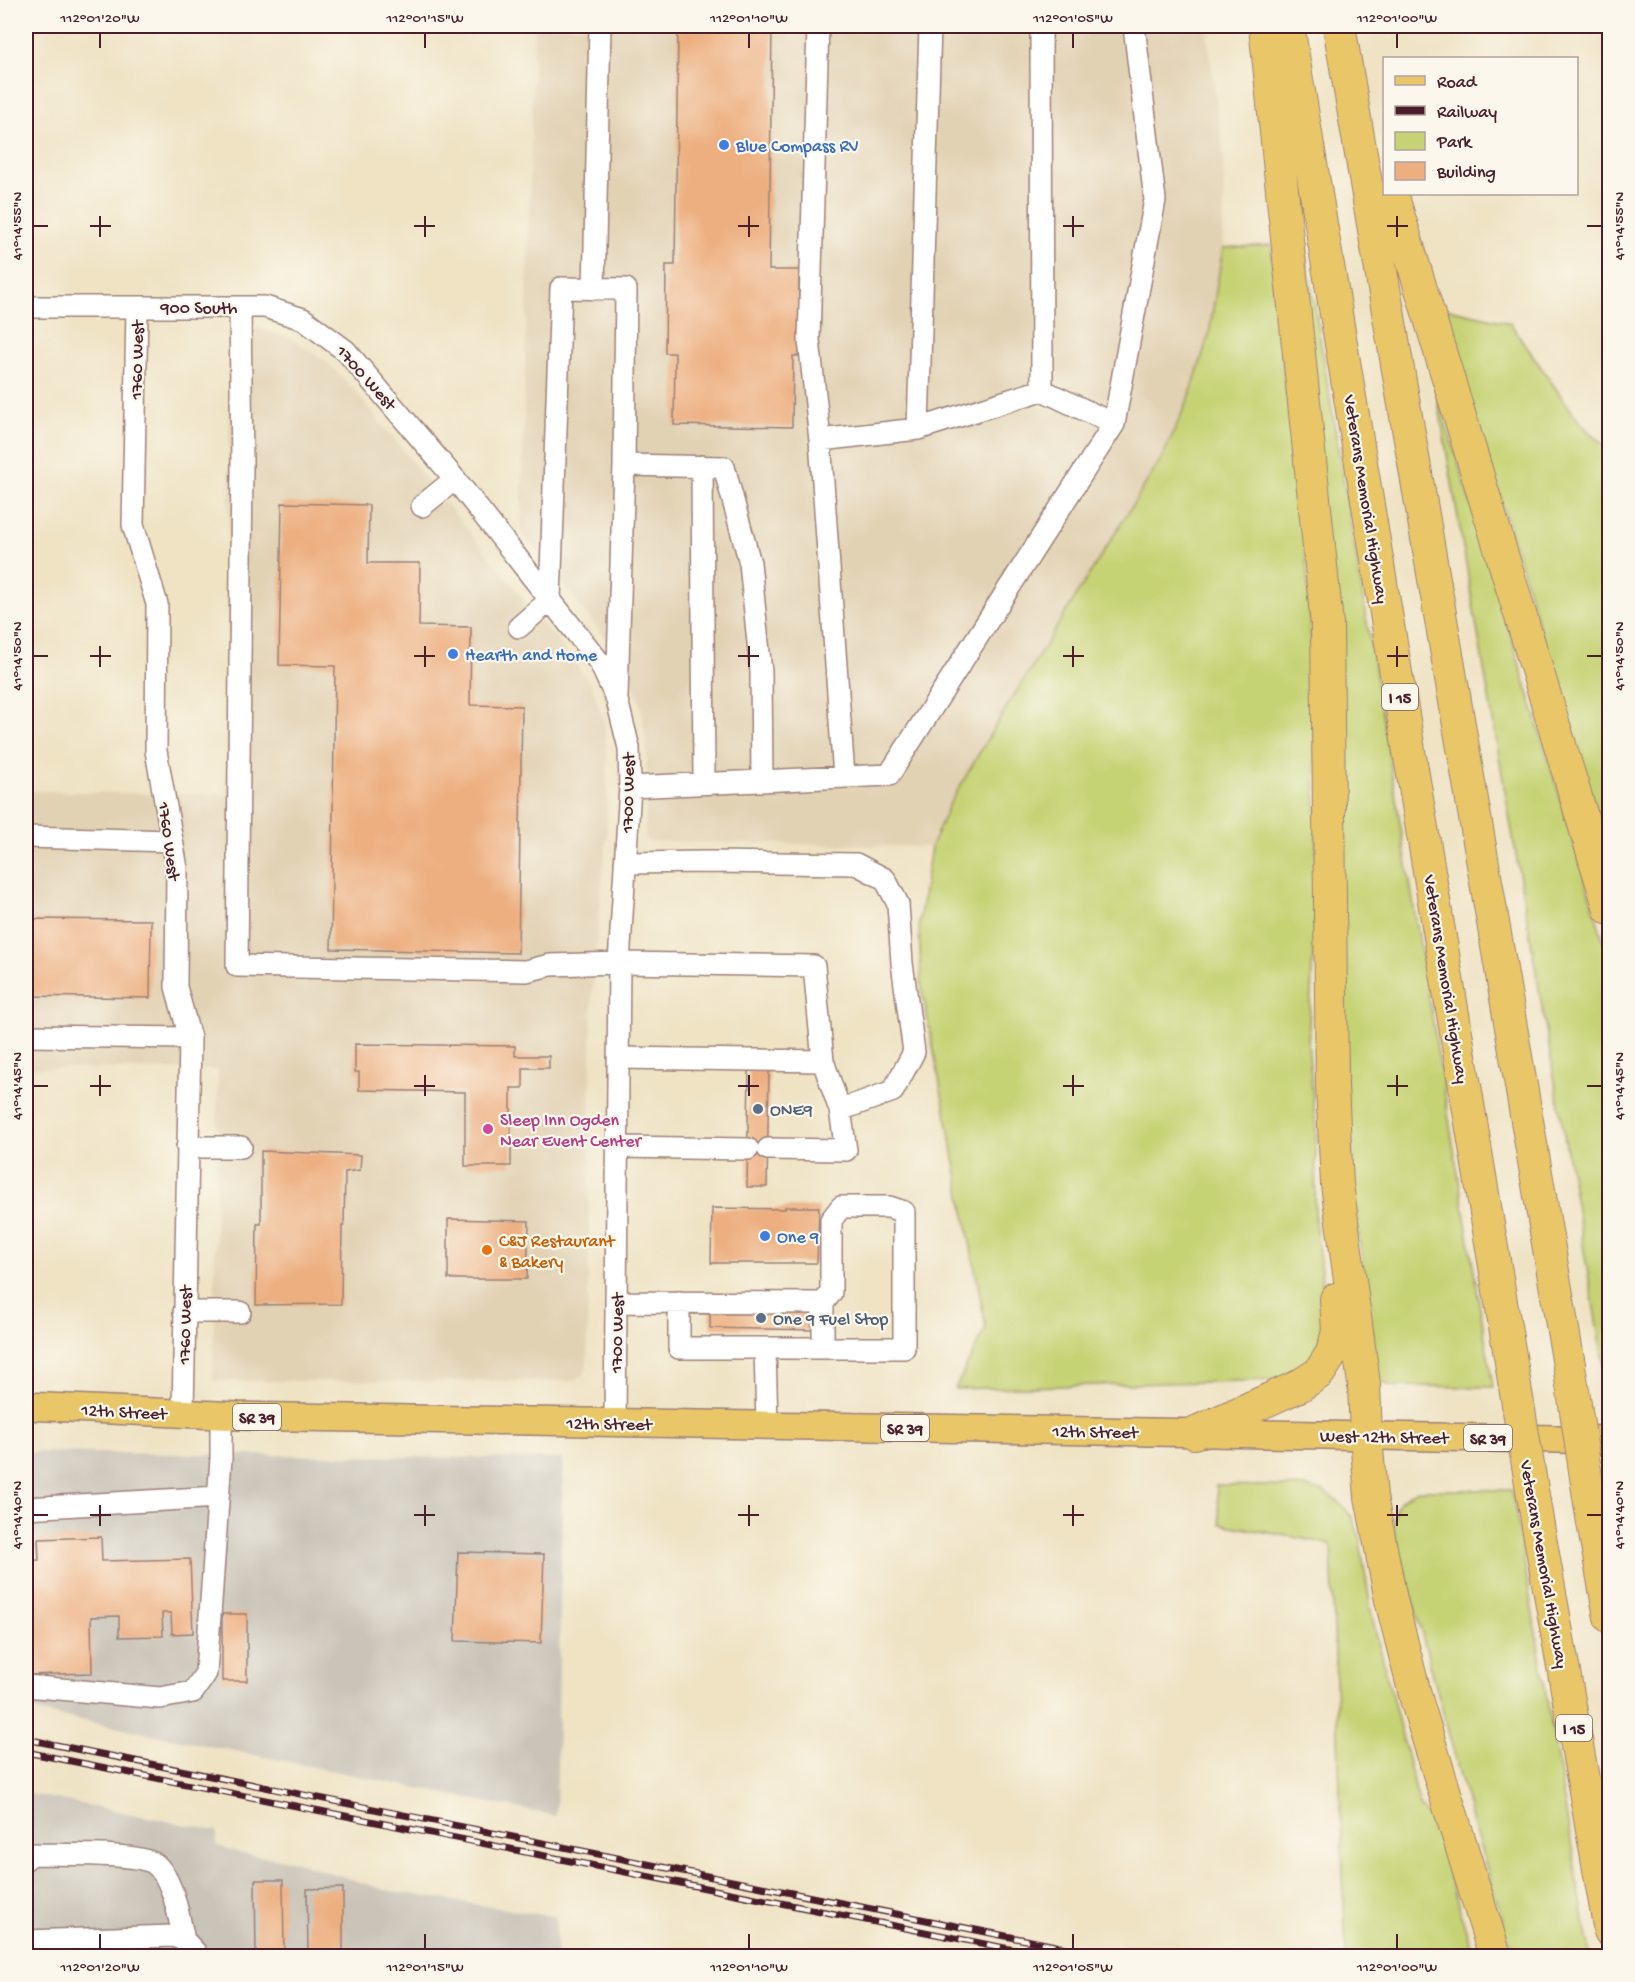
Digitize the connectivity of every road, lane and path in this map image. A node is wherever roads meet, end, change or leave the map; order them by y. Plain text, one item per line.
1 (600, 26) edge
2 (818, 26) edge
3 (930, 26) edge
4 (1041, 26) edge
5 (1134, 26) edge
6 (1265, 26) edge
7 (1288, 26) edge
8 (1340, 26) edge
9 (1383, 164) edge
10 (1392, 195) edge
11 (594, 289) junction
12 (26, 307) edge
13 (136, 307) junction
14 (240, 307) junction
15 (266, 307) joint
16 (1042, 390) junction
17 (1114, 424) junction
18 (918, 429) junction
19 (820, 440) junction
20 (624, 465) junction
21 (702, 466) junction
22 (455, 479) junction
23 (422, 506) dead end
24 (550, 600) junction
25 (519, 627) dead end
26 (617, 700) junction
27 (844, 777) junction
28 (762, 781) junction
29 (704, 783) junction
30 (630, 787) junction
31 (26, 837) edge
32 (172, 841) junction
33 (626, 863) junction
34 (1610, 909) edge
35 (619, 963) junction
36 (26, 1036) edge
37 (190, 1038) junction
38 (618, 1058) junction
39 (823, 1060) junction
40 (840, 1110) junction
41 (188, 1147) junction
42 (241, 1147) dead end
43 (618, 1148) junction
44 (1337, 1184) junction
45 (617, 1302) junction
46 (679, 1302) junction
47 (823, 1303) junction
48 (184, 1312) junction
49 (240, 1312) dead end
50 (765, 1348) junction
51 (823, 1348) junction
52 (26, 1406) edge
53 (183, 1414) junction
54 (221, 1416) junction
55 (615, 1423) junction
56 (766, 1426) junction
57 (1194, 1433) junction
58 (1366, 1436) junction
59 (1610, 1440) edge
60 (218, 1497) junction
61 (26, 1508) edge
62 (1610, 1617) edge
63 (26, 1686) edge
64 (26, 1859) edge
65 (1610, 1931) edge
66 (26, 1941) edge
67 (190, 1948) edge
68 (1495, 1956) edge

1 - 11 street
2 - 19 street
3 - 18 street
4 - 16 street
5 - 17 street
6 - 44 highway
7 - 65 highway, Veterans Memorial Highway / I 15, bridge
8 - 9 highway
8 - 62 highway, bridge
10 - 34 highway
11 - 20 street
11 - 24 street
12 - 13 street, 900 South
13 - 14 street, 900 South
13 - 32 street, 1760 West
14 - 15 street, 900 South
14 - 35 street
15 - 22 street, 1700 West
16 - 17 street
16 - 18 street
17 - 27 street
18 - 19 street
19 - 27 street
20 - 21 street
20 - 26 street
21 - 28 street
21 - 29 street
22 - 23 street
22 - 24 street, 1700 West
24 - 25 street
24 - 26 street, 1700 West
26 - 30 street, 1700 West
27 - 28 street
28 - 29 street
29 - 30 street
30 - 33 street, 1700 West
31 - 32 street
32 - 37 street, 1760 West
33 - 35 street, 1700 West
33 - 40 street
35 - 38 street, 1700 West
35 - 39 street
36 - 37 street
37 - 41 street, 1760 West
38 - 39 street
38 - 43 street, 1700 West
39 - 40 street
40 - 43 street
41 - 42 street
41 - 48 street, 1760 West
43 - 45 street, 1700 West
44 - 57 highway
44 - 58 highway
45 - 46 street
45 - 55 street, 1700 West
46 - 47 street
46 - 50 street
47 - 51 street
47 - 51 street
48 - 49 street
48 - 53 street, 1760 West
50 - 51 street
50 - 56 street
52 - 53 main road, 12th Street / SR 39
53 - 54 main road, 12th Street / SR 39
54 - 55 main road, 12th Street / SR 39
54 - 60 street
55 - 56 main road, 12th Street / SR 39
56 - 57 main road, 12th Street / SR 39
57 - 58 main road, West 12th Street / SR 39
58 - 59 main road, West 12th Street / SR 39
58 - 68 highway
60 - 61 street
60 - 63 street
64 - 67 street
66 - 67 street

